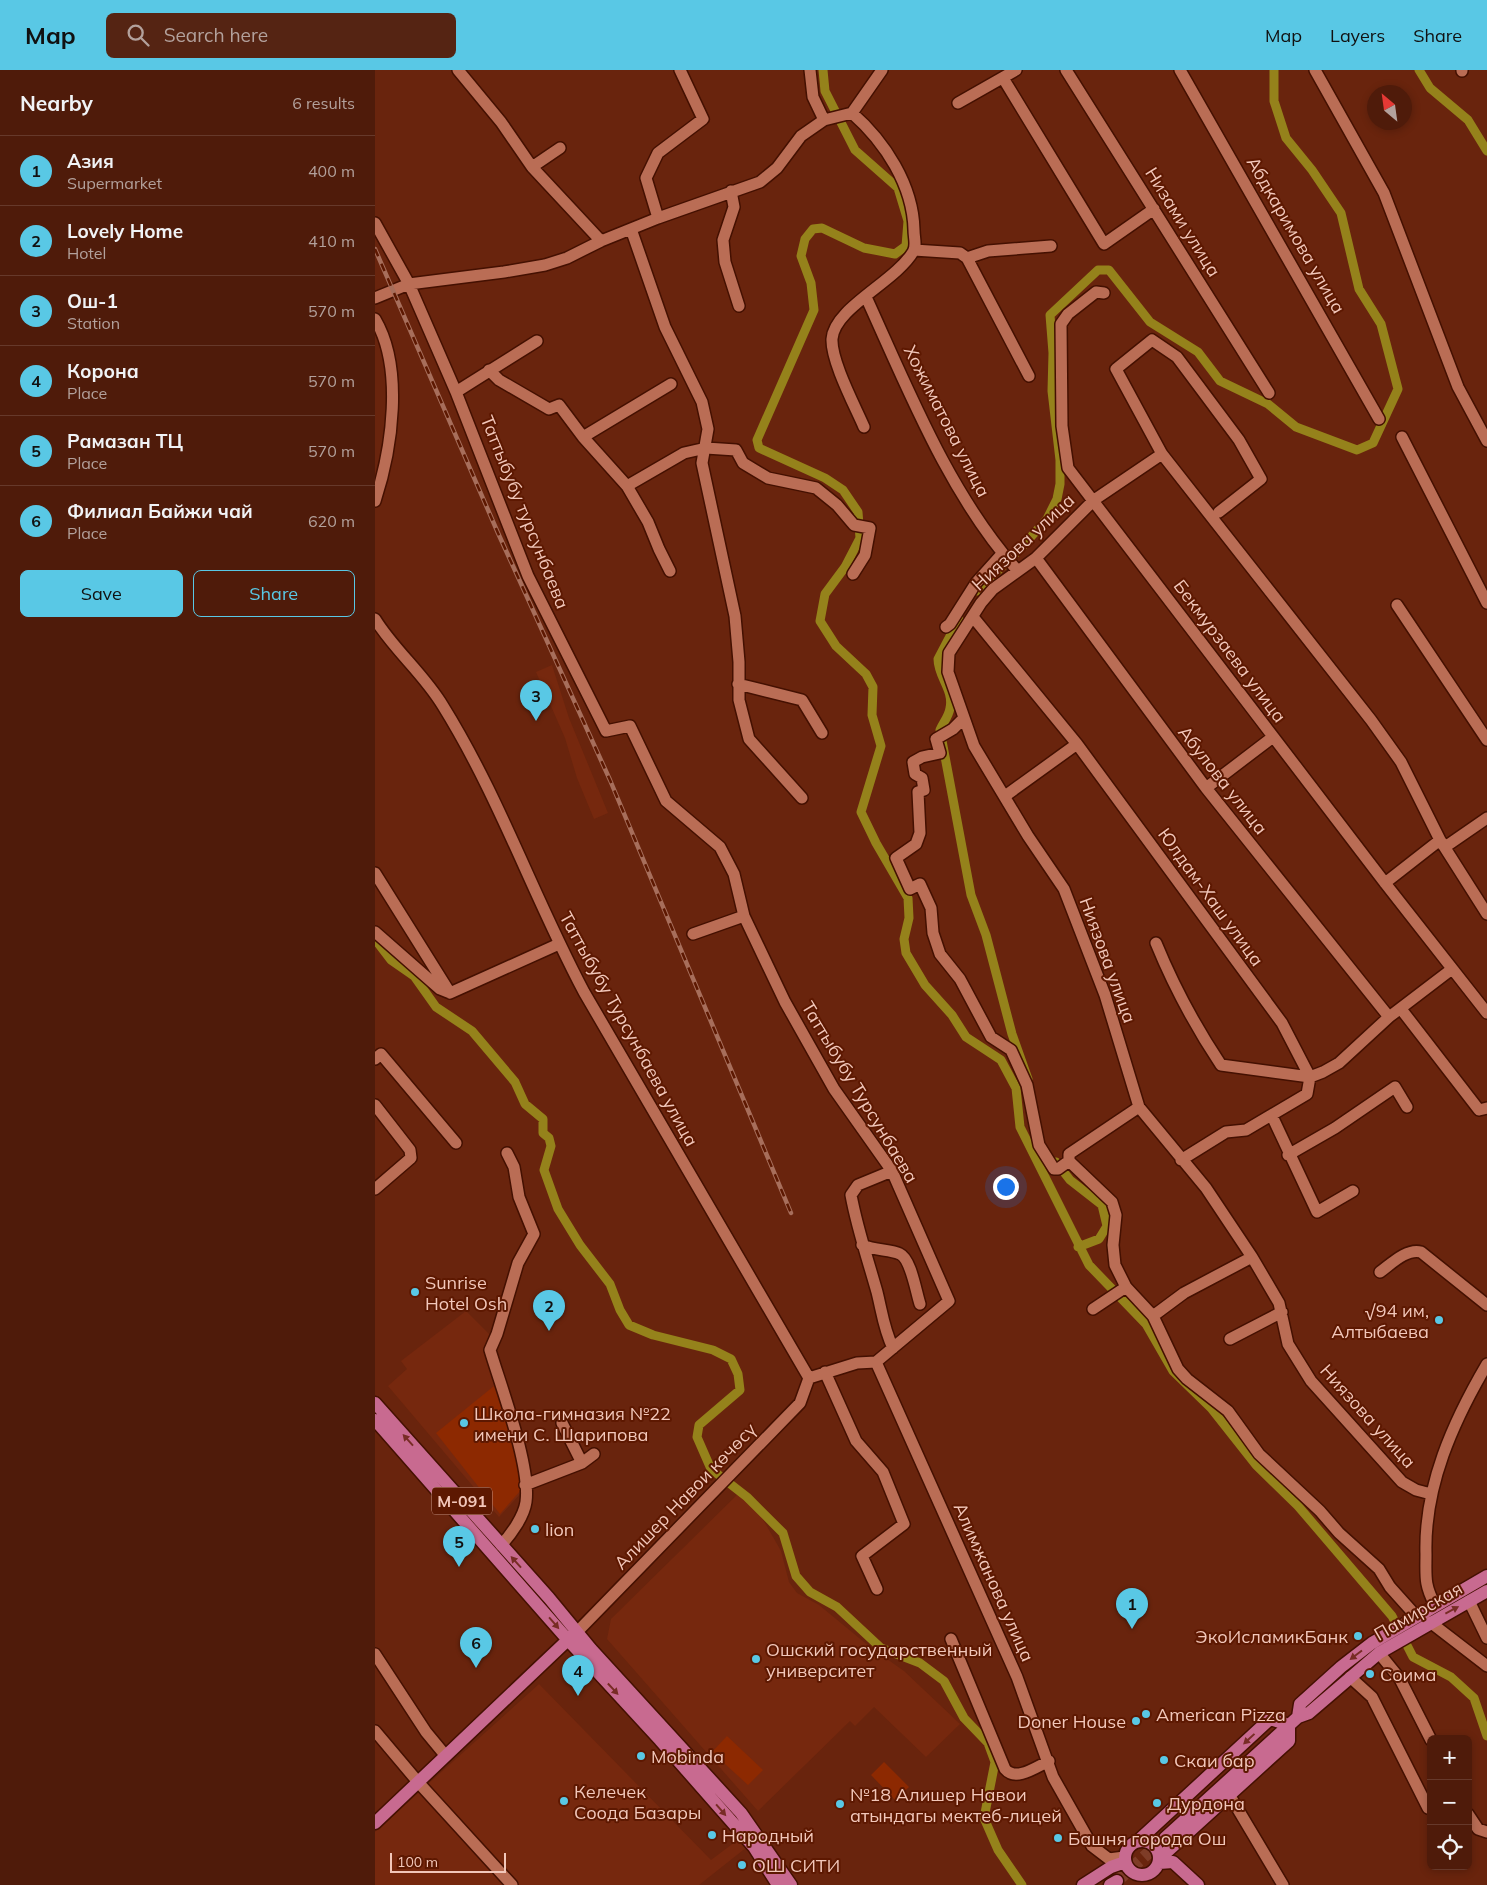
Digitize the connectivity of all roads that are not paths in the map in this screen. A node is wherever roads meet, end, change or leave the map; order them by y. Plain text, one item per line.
1 (458, 70) edge
2 (681, 70) edge
3 (810, 70) edge
4 (882, 70) edge
5 (1016, 70) edge
6 (1066, 70) edge
7 (1180, 70) edge
8 (1315, 70) edge
9 (1003, 78) junction
10 (958, 103) dead end
11 (849, 113) junction
12 (828, 119) junction
13 (560, 148) dead end
14 (532, 167) junction
15 (731, 191) junction
16 (1154, 209) junction
17 (658, 218) junction
18 (375, 223) edge
19 (631, 229) junction
20 (601, 241) junction
21 (1051, 246) dead end
22 (914, 250) junction
23 (967, 258) junction
24 (409, 284) junction
25 (1104, 293) dead end
26 (866, 297) junction
27 (375, 298) edge
28 (739, 306) dead end
29 (375, 319) edge
30 (537, 341) dead end
31 (489, 370) junction
32 (1029, 376) dead end
33 (671, 384) dead end
34 (457, 392) junction
35 (1269, 393) dead end
36 (1379, 419) dead end
37 (864, 427) dead end
38 (583, 437) junction
39 (1402, 437) dead end
40 (1487, 441) edge
41 (706, 448) junction
42 (1162, 454) junction
43 (627, 486) junction
44 (1094, 500) junction
45 (375, 501) edge
46 (1219, 512) dead end
47 (1036, 558) junction
48 (1009, 562) junction
49 (670, 570) dead end
50 (853, 574) dead end
51 (1487, 603) edge
52 (1397, 605) dead end
53 (973, 617) junction
54 (375, 619) edge
55 (946, 627) dead end
56 (738, 684) junction
57 (589, 699) joint
58 (963, 719) junction
59 (822, 734) dead end
60 (1273, 737) junction
61 (1487, 740) edge
62 (1077, 744) junction
63 (1205, 788) junction
64 (1005, 796) junction
65 (802, 798) dead end
66 (1487, 818) edge
67 (1442, 843) junction
68 (375, 873) edge
69 (1385, 883) junction
70 (1487, 914) edge
71 (744, 916) junction
72 (375, 932) edge
73 (693, 934) dead end
74 (1156, 943) dead end
75 (559, 944) junction
76 (1452, 969) junction
77 (450, 993) junction
78 (1401, 1009) junction
79 (1487, 1013) edge
80 (1389, 1017) junction
81 (375, 1060) edge
82 (1310, 1077) junction
83 (375, 1105) edge
84 (1139, 1107) junction
85 (1407, 1107) dead end
86 (1487, 1108) edge
87 (1272, 1116) junction
88 (456, 1143) dead end
89 (507, 1153) dead end
90 (1288, 1155) junction
91 (1181, 1160) junction
92 (1063, 1165) junction
93 (892, 1171) junction
94 (375, 1189) edge
95 (1353, 1192) dead end
96 (862, 1245) junction
97 (1252, 1258) junction
98 (1380, 1272) dead end
99 (1124, 1289) junction
100 (919, 1304) dead end
101 (1487, 1306) edge
102 (1093, 1309) dead end
103 (1282, 1312) junction
104 (1153, 1316) junction
105 (1230, 1338) dead end
106 (893, 1348) junction
107 (876, 1362) junction
108 (1486, 1367) edge
109 (825, 1372) junction
110 (809, 1378) junction
111 (375, 1403) edge
112 (375, 1420) edge
113 (562, 1423) dead end
114 (594, 1454) dead end
115 (582, 1463) junction
116 (525, 1485) junction
117 (1431, 1494) junction
118 (501, 1545) junction
119 (1487, 1576) edge
120 (877, 1589) dead end
121 (1487, 1591) edge
122 (1469, 1601) junction
123 (1435, 1605) junction
124 (1416, 1616) junction
125 (1430, 1622) junction
126 (573, 1636) junction
127 (1487, 1638) edge
128 (951, 1640) dead end
129 (1376, 1648) junction
130 (375, 1654) edge
131 (1487, 1666) edge
132 (1350, 1676) junction
133 (1293, 1721) junction
134 (375, 1731) edge
135 (1428, 1735) edge
136 (445, 1755) junction
137 (1049, 1761) junction
138 (418, 1782) junction
139 (1230, 1796) junction
140 (1427, 1806) edge
141 (1472, 1820) edge
142 (375, 1823) edge
143 (1487, 1832) edge
144 (1165, 1838) tunnel mouth
145 (1139, 1840) junction
146 (1124, 1859) junction
147 (1159, 1861) junction
148 (1143, 1876) junction
149 (512, 1885) edge
150 (778, 1885) edge
151 (791, 1885) edge
152 (1083, 1885) edge
153 (1131, 1885) edge
154 (1198, 1885) edge
155 (1283, 1885) edge

1 - 14 street
2 - 17 street
3 - 12 street
4 - 11 street
5 - 9 street
6 - 16 street, Низами улица
7 - 36 street, Абдкаримова улица
8 - 40 street
9 - 10 street
9 - 16 street
11 - 12 street
11 - 22 street
12 - 15 street
13 - 14 street
14 - 20 street
15 - 17 street
15 - 28 street
16 - 35 street, Низами улица
17 - 19 street
18 - 24 street, Таттыбубу турсунбаева
19 - 20 street
19 - 41 street
20 - 24 street
21 - 23 street
22 - 23 street
22 - 26 street
23 - 32 street
24 - 27 street
24 - 34 street, Таттыбубу турсунбаева
25 - 44 street, Бекмурзаева улица
26 - 37 street
26 - 48 street, Хожиматова улица
29 - 45 street
30 - 31 street
31 - 34 street
31 - 38 street
33 - 38 street
34 - 57 street, Таттыбубу турсунбаева
38 - 43 street
39 - 51 street
41 - 43 street
41 - 50 street
41 - 56 street
42 - 44 street, Ниязова улица
42 - 46 street
42 - 67 street
43 - 49 street
44 - 47 street, Ниязова улица
44 - 60 street, Бекмурзаева улица
47 - 48 street, Ниязова улица
47 - 63 street, Абулова улица
48 - 53 street, Ниязова улица
48 - 55 street
52 - 61 street
53 - 58 street, Ниязова улица
53 - 62 street, Юлдам-Хаш улица
54 - 75 street, Таттыбубу Турсунбаева улица
56 - 59 street
56 - 65 street
57 - 71 street, Таттыбубу Турсунбаева
58 - 64 street, Ниязова улица
58 - 92 street
60 - 63 street
60 - 69 street, Бекмурзаева улица
62 - 64 street
62 - 82 street, Юлдам-Хаш улица
63 - 80 street, Абулова улица
64 - 84 street, Ниязова улица
66 - 67 street
67 - 69 street
67 - 70 street
68 - 77 street
69 - 76 street, Бекмурзаева улица
71 - 73 street
71 - 93 street, Таттыбубу Турсунбаева
72 - 77 street
74 - 82 street
75 - 77 street
75 - 110 street, Таттыбубу Турсунбаева улица
76 - 78 street
76 - 79 street, Бекмурзаева улица
78 - 80 street
78 - 86 street
80 - 82 street
81 - 88 street
82 - 87 street
83 - 94 street
84 - 91 street, Ниязова улица
84 - 92 street
85 - 90 street
87 - 90 street
87 - 91 street
89 - 116 street
90 - 95 street
91 - 97 street, Ниязова улица
92 - 99 street
93 - 96 street
93 - 106 street, Таттыбубу Турсунбаева
96 - 100 street
96 - 106 street
97 - 103 street, Ниязова улица
97 - 104 street
98 - 101 street
99 - 102 street
99 - 104 street
103 - 105 street
103 - 117 street, Ниязова улица
104 - 124 street
106 - 107 street, Таттыбубу Турсунбаева
107 - 109 street
107 - 137 street, Алимжанова улица
108 - 117 street
109 - 110 street
109 - 120 street
110 - 126 street, Алишер Навои көчөсү
118 -> 111 main road, М-091
112 -> 126 main road, М-091
113 - 115 street
114 - 115 street
115 - 116 street
116 - 118 street
117 - 123 street
126 -> 118 main road, М-091
119 - 123 main road, Памирская
121 - 122 main road, Памирская
125 -> 122 main road, Памирская
122 - 127 street
123 - 124 main road, Памирская
124 - 129 main road, Памирская
125 - 129 main road, Памирская
125 - 131 street
126 - 136 main road
126 -> 150 main road, М-091
126 - 151 main road, М-091
128 - 137 street
129 - 132 main road, Памирская
129 -> 133 main road, Памирская
129 - 135 street
130 - 136 street
132 - 133 main road, Памирская
132 - 140 street
133 - 139 main road
133 - 144 main road
133 -> 145 main road
134 - 138 street
136 - 138 main road
137 - 146 street, Алимжанова улица
138 - 142 main road
138 - 149 street
139 - 147 main road
139 - 155 street
141 - 143 street
145 - 146 main road
145 - 147 main road
146 - 148 main road
146 - 152 main road
147 - 148 main road
147 - 154 main road
148 - 153 main road

